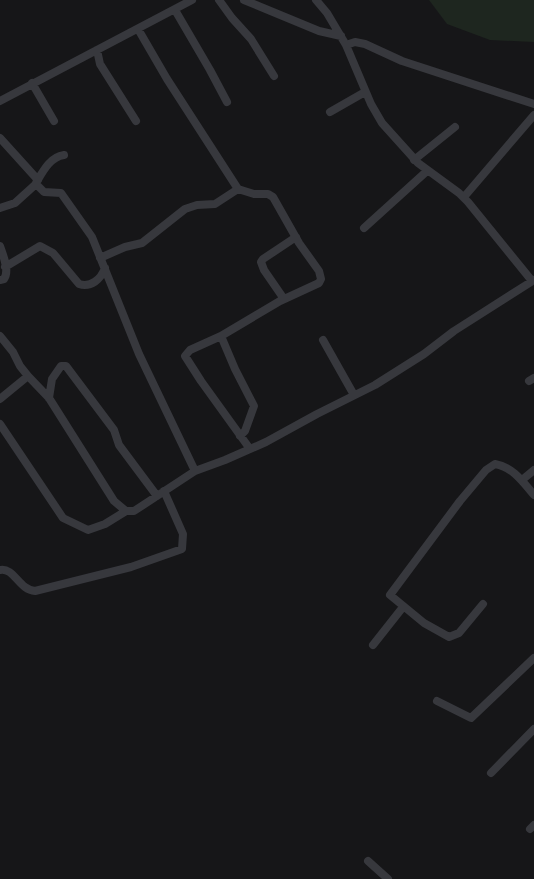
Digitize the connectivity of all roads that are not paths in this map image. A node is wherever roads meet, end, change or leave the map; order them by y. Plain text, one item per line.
1 (192, 0) edge
2 (218, 0) edge
3 (244, 0) edge
4 (316, 0) edge
5 (175, 10) junction
6 (138, 29) junction
7 (341, 36) junction
8 (346, 45) junction
9 (97, 50) junction
10 (274, 76) dead end
11 (32, 83) junction
12 (365, 92) junction
13 (0, 101) edge
14 (226, 102) dead end
15 (534, 104) edge
16 (330, 112) dead end
17 (534, 115) edge
18 (54, 121) dead end
19 (136, 121) dead end
20 (455, 127) dead end
21 (0, 138) edge
22 (64, 155) dead end
23 (414, 160) junction
24 (427, 171) junction
25 (37, 182) junction
26 (238, 189) junction
27 (464, 198) junction
28 (0, 208) edge
29 (364, 228) dead end
30 (296, 237) junction
31 (0, 246) edge
32 (100, 258) junction
33 (6, 267) junction
34 (105, 268) junction
35 (0, 280) edge
36 (533, 280) edge
37 (284, 299) junction
38 (0, 336) edge
39 (221, 336) junction
40 (323, 340) dead end
41 (28, 376) junction
42 (354, 395) junction
43 (49, 398) junction
44 (0, 399) edge
45 (0, 424) edge
46 (240, 436) junction
47 (250, 449) junction
48 (534, 470) edge
49 (195, 471) junction
50 (522, 480) junction
51 (164, 491) junction
52 (534, 495) edge
53 (156, 496) junction
54 (126, 511) junction
55 (0, 570) edge
56 (483, 604) dead end
57 (403, 607) junction
58 (372, 645) dead end
59 (534, 658) edge
60 (437, 701) dead end
61 (534, 729) edge
62 (491, 773) dead end
63 (368, 861) dead end
64 (388, 879) edge

1 - 5 street
2 - 10 street
3 - 7 street
4 - 7 street
5 - 6 street
5 - 14 street
6 - 9 street
6 - 26 street
7 - 8 street
8 - 12 street
8 - 15 street
9 - 11 street
9 - 19 street
11 - 13 street
11 - 18 street
12 - 16 street
12 - 23 street
17 - 27 street
20 - 23 street
21 - 25 street
22 - 25 street
23 - 24 street
24 - 27 street
24 - 29 street
25 - 28 street
25 - 32 street
26 - 30 street
26 - 32 street
27 - 36 street
30 - 37 street
30 - 37 street
31 - 33 street
32 - 34 street
33 - 34 street
33 - 35 street
34 - 49 street
36 - 42 street
37 - 39 street
38 - 41 street
39 - 46 street
39 - 46 street
40 - 42 street
41 - 43 street
41 - 44 street
42 - 47 street
43 - 53 street
43 - 54 street
45 - 54 street
46 - 47 street
47 - 49 street
48 - 50 street
49 - 51 street
50 - 52 street
50 - 57 street
51 - 53 street
51 - 55 street
53 - 54 street
56 - 57 street
57 - 58 street
59 - 60 street
61 - 62 street
63 - 64 street

